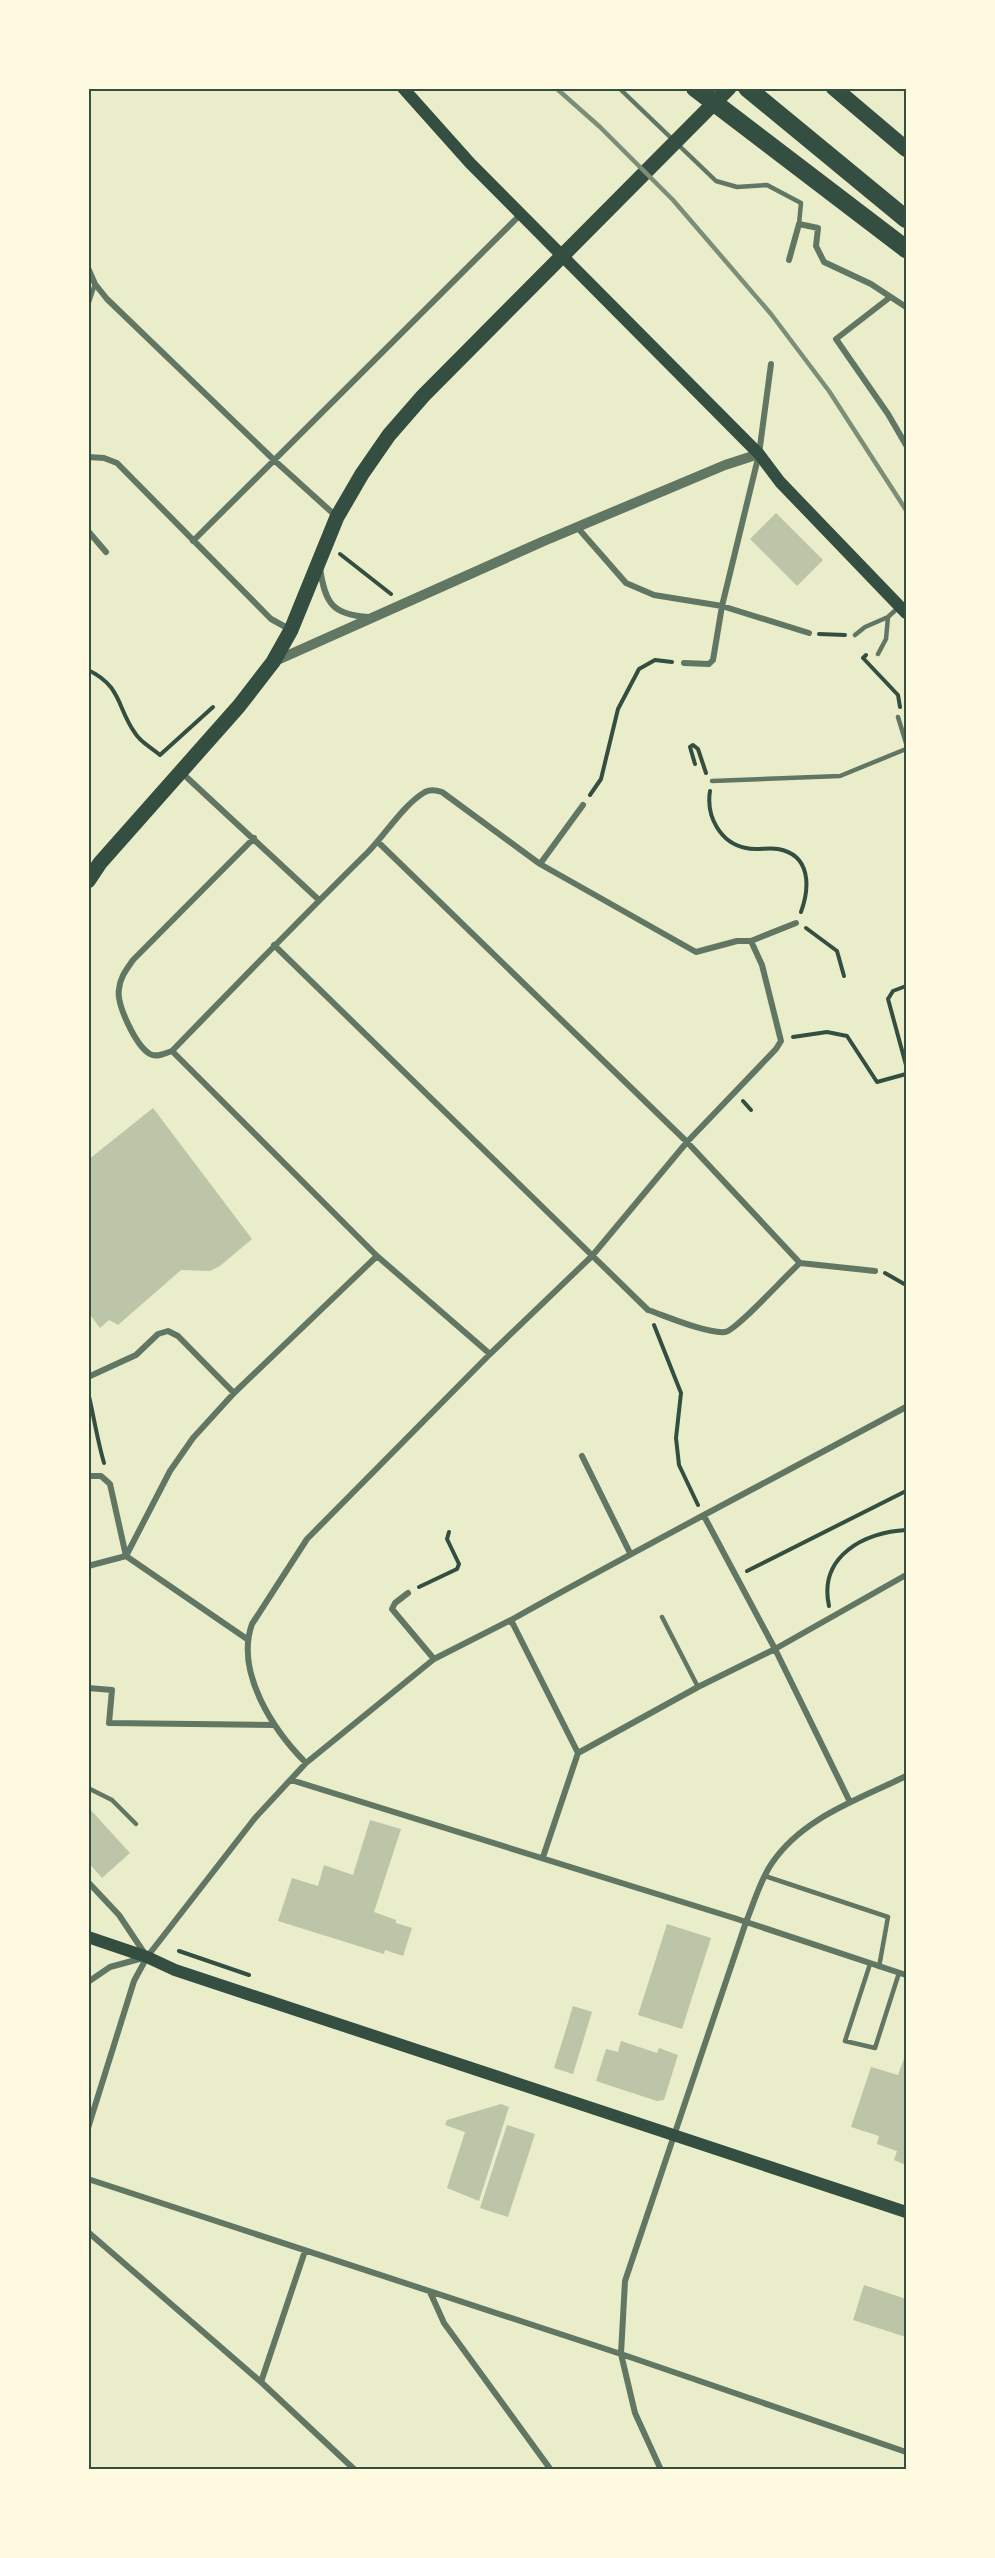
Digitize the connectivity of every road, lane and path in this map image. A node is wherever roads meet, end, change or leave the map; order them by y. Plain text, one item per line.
1 (403, 88) edge
2 (619, 88) edge
3 (695, 88) edge
4 (729, 88) edge
5 (747, 88) edge
6 (834, 88) edge
7 (906, 148) edge
8 (521, 214) junction
9 (906, 219) edge
10 (799, 224) junction
11 (906, 249) edge
12 (789, 260) dead end
13 (88, 268) edge
14 (95, 284) junction
15 (889, 298) junction
16 (88, 305) edge
17 (906, 307) edge
18 (771, 364) dead end
19 (906, 445) edge
20 (759, 454) junction
21 (88, 457) edge
22 (274, 460) junction
23 (337, 517) junction
24 (577, 527) junction
25 (88, 531) edge
26 (193, 541) junction
27 (106, 552) dead end
28 (337, 552) dead end
29 (319, 560) junction
30 (391, 594) dead end
31 (722, 606) junction
32 (903, 610) edge
33 (888, 616) junction
34 (370, 617) junction
35 (291, 630) junction
36 (810, 633) joint
37 (855, 635) joint
38 (878, 654) joint
39 (273, 662) junction
40 (684, 663) joint
41 (88, 670) edge
42 (218, 702) dead end
43 (898, 717) joint
44 (906, 743) edge
45 (906, 749) edge
46 (694, 764) dead end
47 (180, 771) junction
48 (712, 781) junction
49 (583, 805) joint
50 (254, 838) junction
51 (378, 842) junction
52 (540, 864) junction
53 (88, 880) edge
54 (319, 900) junction
55 (796, 923) junction
56 (751, 940) junction
57 (274, 945) junction
58 (844, 976) dead end
59 (906, 986) edge
60 (781, 1041) junction
61 (172, 1051) junction
62 (906, 1065) edge
63 (906, 1074) edge
64 (687, 1142) junction
65 (377, 1256) junction
66 (591, 1256) junction
67 (800, 1263) junction
68 (875, 1271) joint
69 (906, 1285) edge
70 (648, 1310) junction
71 (490, 1354) junction
72 (88, 1377) edge
73 (88, 1392) edge
74 (234, 1393) junction
75 (906, 1407) edge
76 (582, 1456) dead end
77 (88, 1476) edge
78 (111, 1484) junction
79 (906, 1491) edge
80 (704, 1516) junction
81 (906, 1530) edge
82 (449, 1532) dead end
83 (630, 1553) junction
84 (126, 1556) junction
85 (88, 1566) edge
86 (906, 1575) edge
87 (735, 1577) junction
88 (408, 1593) joint
89 (832, 1615) junction
90 (662, 1617) dead end
91 (511, 1620) junction
92 (247, 1640) junction
93 (775, 1649) junction
94 (434, 1659) junction
95 (698, 1687) junction
96 (88, 1688) edge
97 (273, 1725) junction
98 (578, 1753) junction
99 (306, 1763) junction
100 (906, 1776) edge
101 (291, 1780) junction
102 (88, 1788) edge
103 (850, 1802) junction
104 (136, 1824) dead end
105 (543, 1857) junction
106 (765, 1876) junction
107 (88, 1882) edge
108 (746, 1922) junction
109 (88, 1937) edge
110 (175, 1945) dead end
111 (180, 1956) dead end
112 (147, 1957) junction
113 (870, 1964) junction
114 (879, 1967) junction
115 (899, 1973) junction
116 (906, 1975) edge
117 (88, 1982) edge
118 (88, 2128) edge
119 (673, 2137) junction
120 (88, 2179) edge
121 (906, 2212) edge
122 (88, 2232) edge
123 (305, 2251) junction
124 (430, 2292) junction
125 (621, 2354) junction
126 (261, 2382) junction
127 (906, 2452) edge
128 (355, 2469) edge
129 (550, 2469) edge
130 (661, 2469) edge

1 - 8 main road
2 - 10 lane
3 - 11 highway
4 - 23 main road
5 - 9 highway
6 - 7 highway
8 - 20 main road
8 - 22 street
10 - 12 street
10 - 15 street
13 - 14 street
14 - 16 lane
14 - 22 street
15 - 17 street
15 - 19 street
18 - 20 street
20 - 24 street
20 - 31 street
20 - 32 main road
21 - 26 street
22 - 23 street
22 - 26 street
23 - 29 main road
24 - 31 street
24 - 34 street
25 - 27 street
26 - 35 street
28 - 30 path
29 - 34 street
29 - 35 main road
31 - 36 street
31 - 40 street
32 - 33 lane
33 - 37 lane
33 - 38 lane
34 - 39 street
35 - 39 main road
36 - 37 path
38 - 43 path
39 - 47 main road
40 - 49 path
41 - 42 path
43 - 44 lane
45 - 48 lane
46 - 48 path
47 - 50 street
47 - 53 main road
48 - 55 path
49 - 52 street
50 - 54 street
50 - 61 street
51 - 52 street
51 - 54 street
51 - 64 street
52 - 56 street
54 - 57 street
55 - 56 street
55 - 58 path
56 - 60 street
57 - 61 street
57 - 66 street
59 - 62 path
60 - 63 path
60 - 64 street
61 - 65 street
64 - 66 street
64 - 67 street
65 - 71 street
65 - 74 street
66 - 70 street
66 - 71 street
67 - 68 street
67 - 70 street
68 - 69 path
70 - 80 path
71 - 92 street
72 - 74 street
73 - 78 path
74 - 84 street
75 - 80 street
76 - 83 street
77 - 78 street
78 - 84 street
79 - 87 path
80 - 83 street
80 - 87 street
81 - 89 path
82 - 88 path
83 - 91 street
84 - 85 street
84 - 92 street
86 - 89 street
87 - 93 street
88 - 94 street
89 - 93 street
90 - 95 lane
91 - 94 street
91 - 98 street
92 - 97 street
93 - 95 street
93 - 103 street
94 - 99 street
95 - 98 street
96 - 97 street
97 - 99 street
98 - 105 street
99 - 101 street
100 - 103 street
101 - 105 street
101 - 112 street
102 - 104 lane
103 - 106 street
105 - 108 street
106 - 108 street
106 - 114 lane
107 - 112 street
108 - 113 street
108 - 119 street
109 - 112 main road
110 - 111 path
112 - 117 street
112 - 118 street
112 - 119 main road
113 - 114 street
113 - 115 lane
114 - 115 street
115 - 116 street
119 - 121 main road
119 - 125 street
120 - 123 street
122 - 126 street
123 - 124 street
123 - 126 street
124 - 125 street
124 - 129 street
125 - 127 street
125 - 130 street
126 - 128 street

